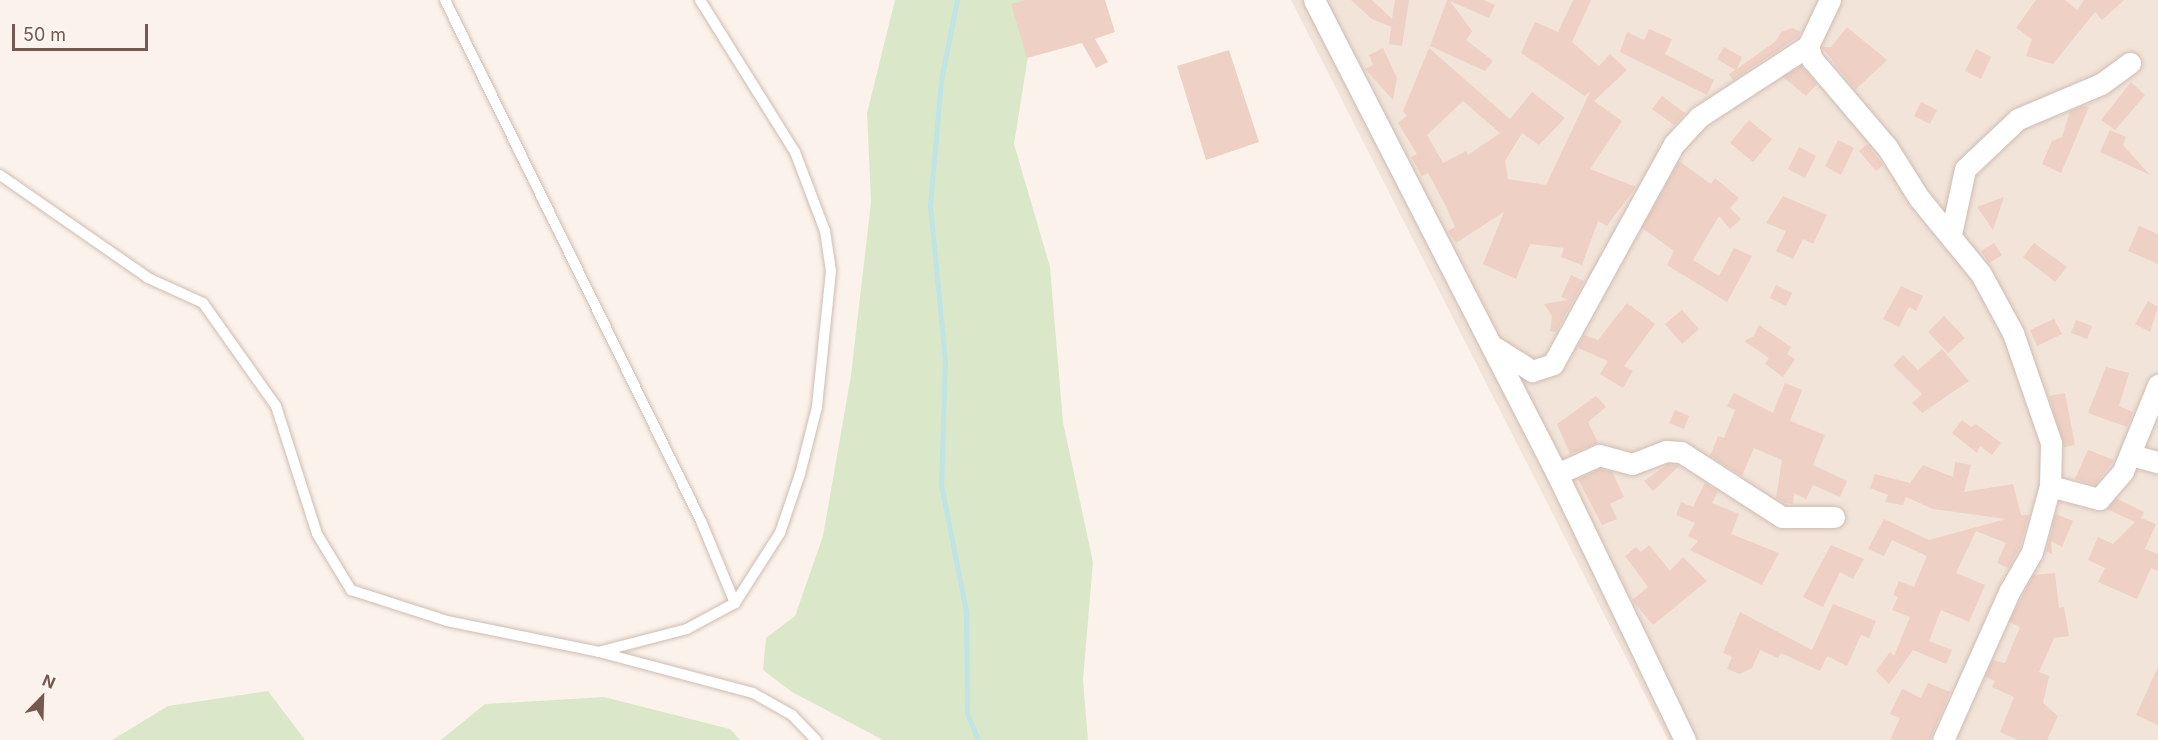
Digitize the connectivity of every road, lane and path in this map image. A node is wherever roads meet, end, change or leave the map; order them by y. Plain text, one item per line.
1 (446, 0) edge
2 (700, 0) edge
3 (1314, 0) edge
4 (1830, 0) edge
5 (1808, 46) junction
6 (2130, 63) dead end
7 (0, 175) edge
8 (1951, 234) junction
9 (1493, 347) junction
10 (2158, 385) edge
11 (2131, 455) junction
12 (2158, 462) edge
13 (1557, 474) junction
14 (2050, 486) junction
15 (1834, 517) dead end
16 (735, 603) junction
17 (599, 652) junction
18 (816, 740) edge
19 (1685, 740) edge
20 (1943, 740) edge

1 - 16 lane
2 - 16 lane
3 - 9 street
4 - 5 street
5 - 8 street
5 - 9 street
6 - 8 street
7 - 17 lane
8 - 14 street
9 - 13 street
10 - 11 street
11 - 12 street
11 - 14 street
13 - 15 street
13 - 19 street
14 - 20 street
16 - 17 lane
17 - 18 lane

